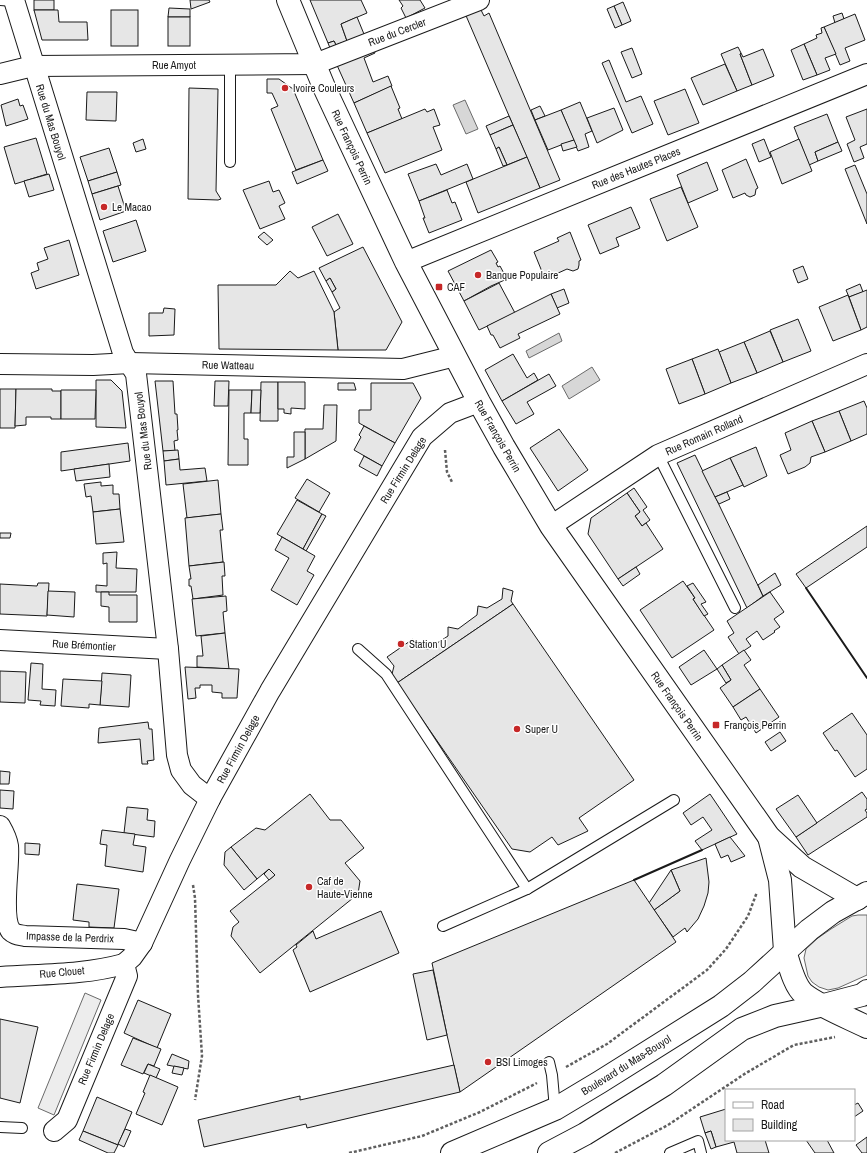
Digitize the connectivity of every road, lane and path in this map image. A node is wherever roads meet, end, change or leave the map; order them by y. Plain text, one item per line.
1 (9, 0) edge
2 (288, 0) edge
3 (479, 0) edge
4 (230, 64) junction
5 (315, 64) junction
6 (33, 66) junction
7 (0, 74) edge
8 (867, 74) edge
9 (230, 162) dead end
10 (406, 262) junction
11 (455, 356) junction
12 (0, 364) edge
13 (130, 364) junction
14 (867, 364) edge
15 (479, 402) junction
16 (445, 450) dead end
17 (658, 455) junction
18 (452, 482) dead end
19 (551, 526) junction
20 (735, 608) dead end
21 (0, 640) edge
22 (358, 648) dead end
23 (168, 649) junction
24 (210, 799) junction
25 (674, 800) dead end
26 (0, 826) edge
27 (768, 837) junction
28 (180, 860) junction
29 (527, 889) junction
30 (758, 891) dead end
31 (864, 898) edge
32 (443, 926) dead end
33 (142, 943) junction
34 (785, 951) junction
35 (124, 964) junction
36 (0, 977) edge
37 (867, 991) edge
38 (824, 1006) junction
39 (867, 1026) edge
40 (838, 1036) dead end
41 (549, 1062) dead end
42 (552, 1075) junction
43 (195, 1100) dead end
44 (555, 1109) junction
45 (0, 1126) edge
46 (22, 1128) dead end
47 (54, 1131) dead end
48 (349, 1153) edge
49 (452, 1153) edge
50 (549, 1153) edge
51 (615, 1153) edge
52 (670, 1153) edge
53 (701, 1153) edge

1 - 6 street, Rue du Mas Bouyol
2 - 5 main road, Rue François Perrin
3 - 5 street, Rue du Cercler
4 - 5 street, Rue Amyot
4 - 6 street, Rue Amyot
4 - 9 lane
5 - 10 main road, Rue François Perrin
6 - 7 street
6 - 13 street, Rue du Mas Bouyol
8 - 10 street, Rue des Hautes Places
10 - 11 main road, Rue François Perrin
11 - 13 street, Rue Watteau
11 - 15 main road, Rue François Perrin
12 - 13 street, Rue Watteau
13 - 23 street, Rue du Mas Bouyol
14 - 17 street, Rue Romain Rolland
15 - 19 main road, Rue François Perrin
15 - 24 street, Rue Firmin Delage
16 - 18 path
17 - 19 street, Rue Romain Rolland
17 - 20 lane
19 - 27 main road, Rue François Perrin
21 - 23 street, Rue Brémontier
22 - 29 lane
23 - 24 street, Rue du Mas Bouyol
24 - 28 street, Rue Firmin Delage
25 - 29 lane
26 - 33 street, Impasse de la Perdrix
27 - 31 main road, Rue François Perrin
27 - 34 main road, Rue François Perrin
28 - 33 street, Rue Firmin Delage
28 - 43 path
29 - 32 lane
30 - 42 path
31 - 34 main road, Boulevard du Mas-Bouyol
33 - 35 street, Rue Firmin Delage
34 - 38 main road, Rue François Perrin
34 - 44 main road, Boulevard du Mas-Bouyol
35 - 36 street, Rue Clouet
35 - 47 street, Rue Firmin Delage
37 - 38 main road
38 - 39 main road, Rue François Perrin
38 - 50 main road
40 - 51 path
41 - 42 lane
42 - 44 lane
42 - 48 path
44 - 49 main road, Boulevard du Mas-Bouyol
45 - 46 lane
52 - 53 lane

